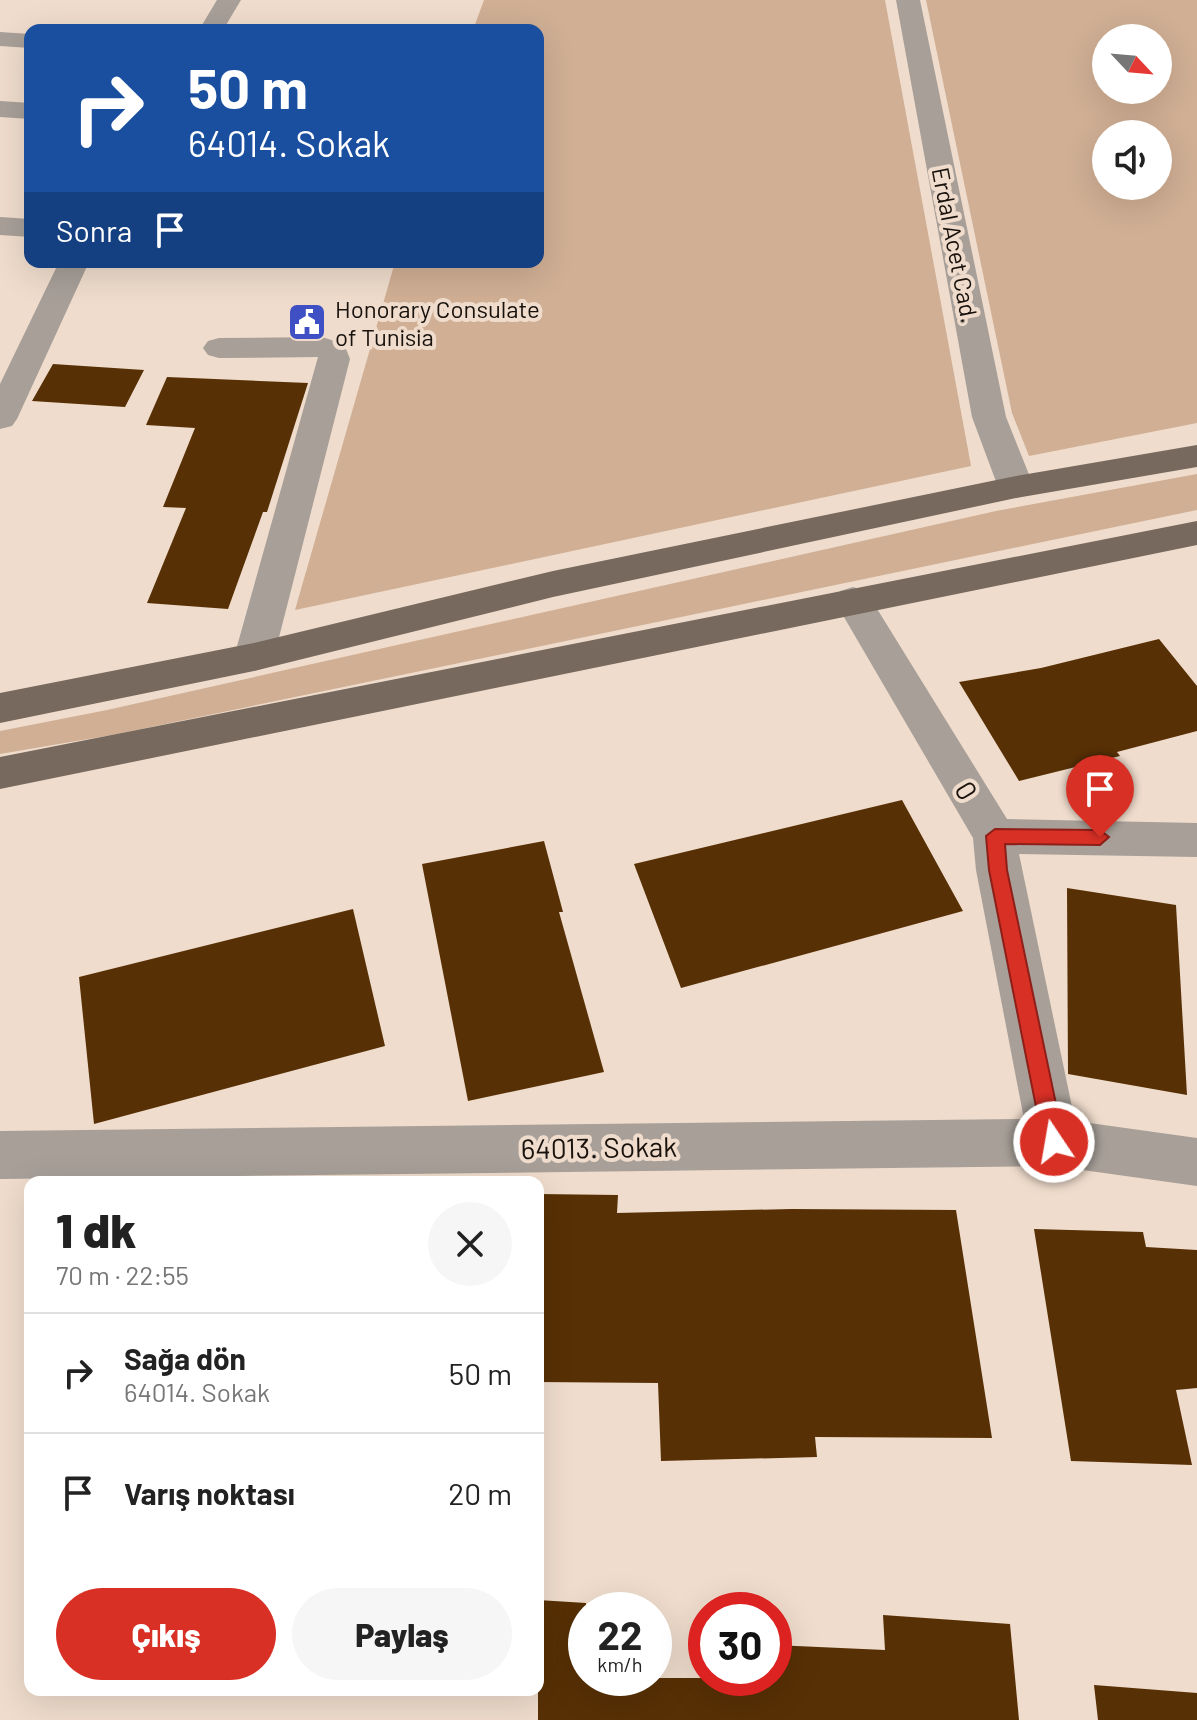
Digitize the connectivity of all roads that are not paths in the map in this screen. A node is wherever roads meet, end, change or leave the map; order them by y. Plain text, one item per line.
1 (229, 0) edge
2 (908, 0) edge
3 (215, 24) edge
4 (0, 39) edge
5 (24, 41) edge
6 (0, 109) edge
7 (24, 111) edge
8 (0, 226) edge
9 (24, 228) edge
10 (71, 268) edge
11 (219, 348) dead end
12 (0, 419) edge
13 (1197, 456) edge
14 (1016, 487) junction
15 (1197, 533) edge
16 (853, 600) junction
17 (254, 657) junction
18 (0, 708) edge
19 (0, 773) edge
20 (995, 836) junction
21 (1197, 840) edge
22 (1054, 1142) junction
23 (0, 1155) edge
24 (1197, 1162) edge

1 - 3 street
2 - 14 street, Erdal Acet Cad.
4 - 5 street
6 - 7 street
8 - 9 street
10 - 12 street
11 - 17 street
13 - 14 main road
14 - 17 main road
15 - 16 main road
16 - 19 main road
16 - 20 street, 0
17 - 18 main road
20 - 21 street
20 - 22 street, 0
22 - 23 street, 64013. Sokak
22 - 24 street, 64013. Sokak

